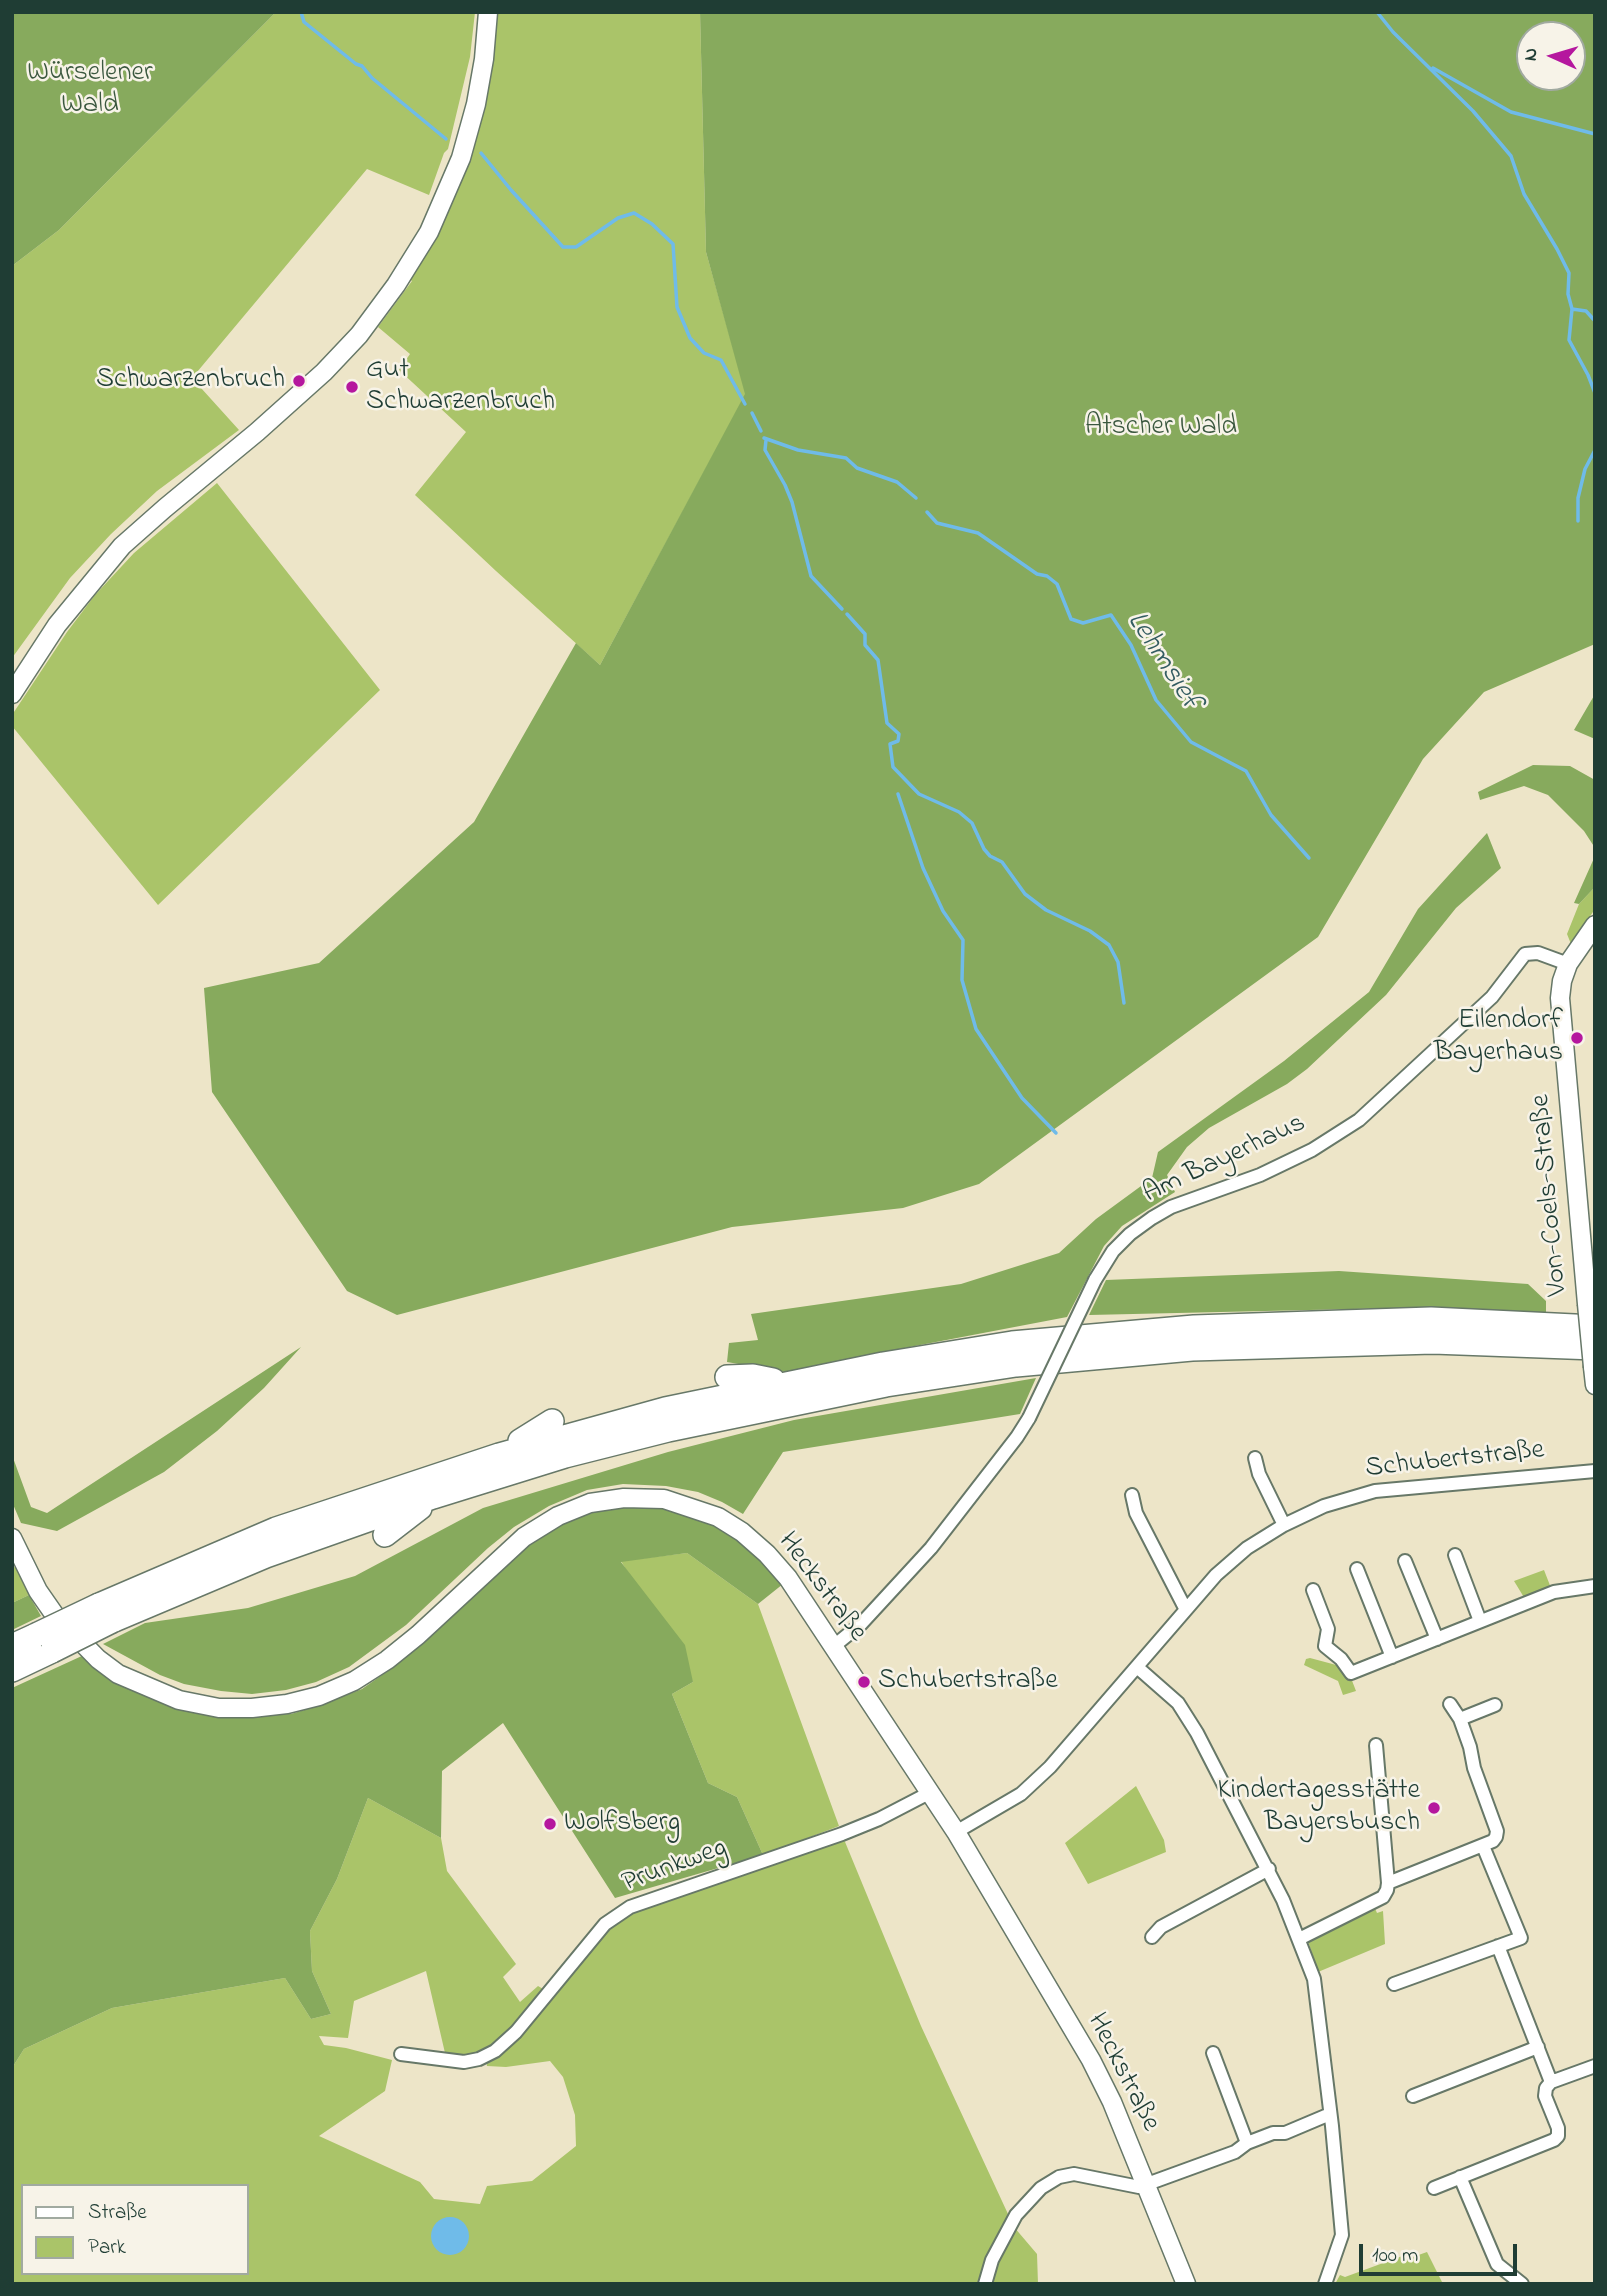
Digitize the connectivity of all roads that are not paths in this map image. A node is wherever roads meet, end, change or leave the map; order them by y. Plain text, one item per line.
1 (488, 12) edge
2 (12, 694) edge
3 (1595, 925) edge
4 (1569, 964) junction
5 (1595, 1327) edge
6 (1594, 1367) edge
7 (727, 1377) dead end
8 (790, 1382) junction
9 (551, 1420) dead end
10 (499, 1455) junction
11 (1255, 1458) dead end
12 (1595, 1471) edge
13 (1132, 1495) dead end
14 (433, 1497) junction
15 (1284, 1525) junction
16 (385, 1535) dead end
17 (12, 1538) edge
18 (1455, 1555) dead end
19 (1405, 1560) dead end
20 (1357, 1569) dead end
21 (1595, 1586) edge
22 (1313, 1590) dead end
23 (210, 1597) dead end
24 (1185, 1608) junction
25 (114, 1613) junction
26 (1480, 1621) junction
27 (1437, 1639) junction
28 (44, 1643) junction
29 (12, 1646) edge
30 (834, 1646) junction
31 (1392, 1657) junction
32 (1138, 1667) junction
33 (12, 1670) edge
34 (1450, 1704) dead end
35 (1495, 1705) dead end
36 (1460, 1719) junction
37 (1376, 1745) dead end
38 (931, 1791) junction
39 (956, 1832) junction
40 (1483, 1846) junction
41 (1269, 1870) junction
42 (1388, 1883) junction
43 (1152, 1937) dead end
44 (1299, 1939) junction
45 (1498, 1946) junction
46 (1394, 1984) dead end
47 (1538, 2047) junction
48 (1213, 2053) dead end
49 (401, 2054) dead end
50 (1595, 2066) edge
51 (1551, 2082) junction
52 (1413, 2096) dead end
53 (1330, 2114) junction
54 (1247, 2143) junction
55 (1460, 2177) junction
56 (1147, 2185) junction
57 (1434, 2188) dead end
58 (985, 2284) edge
59 (1186, 2284) edge
60 (1325, 2284) edge
61 (1521, 2284) edge

1 - 2 main road
3 - 4 main road, Von-Coels-Straße
4 - 6 main road, Von-Coels-Straße, bridge
4 - 30 street, Am Bayerhaus, bridge
5 - 8 highway
6 - 14 highway
7 - 8 highway
8 - 10 highway
9 - 10 highway
10 - 25 highway
11 - 15 street
12 - 15 street, Schubertstraße
13 - 24 street
14 - 16 highway
14 - 25 highway
15 - 24 street, Schubertstraße
17 - 30 main road, Heckstraße
18 - 26 street
19 - 27 street
20 - 31 street
21 - 26 street
22 - 31 street
23 - 25 highway
24 - 32 street, Schubertstraße
25 - 28 highway, bridge
26 - 27 street
27 - 31 street
28 - 29 highway
28 - 33 highway
30 - 38 main road, Heckstraße
32 - 39 street, Schubertstraße
32 - 41 street
34 - 36 street
35 - 36 street
36 - 40 street
37 - 42 street
38 - 39 main road, Heckstraße
38 - 49 street, Prunkweg
39 - 56 main road, Heckstraße
40 - 42 street
40 - 45 street
41 - 43 street
41 - 44 street
42 - 44 street
44 - 53 street
45 - 46 street
45 - 47 street
47 - 51 street
47 - 52 street
48 - 54 street
50 - 51 street
51 - 55 street
53 - 54 street
53 - 60 street
54 - 56 street
55 - 57 street
55 - 61 street
56 - 58 street
56 - 59 main road, Heckstraße

